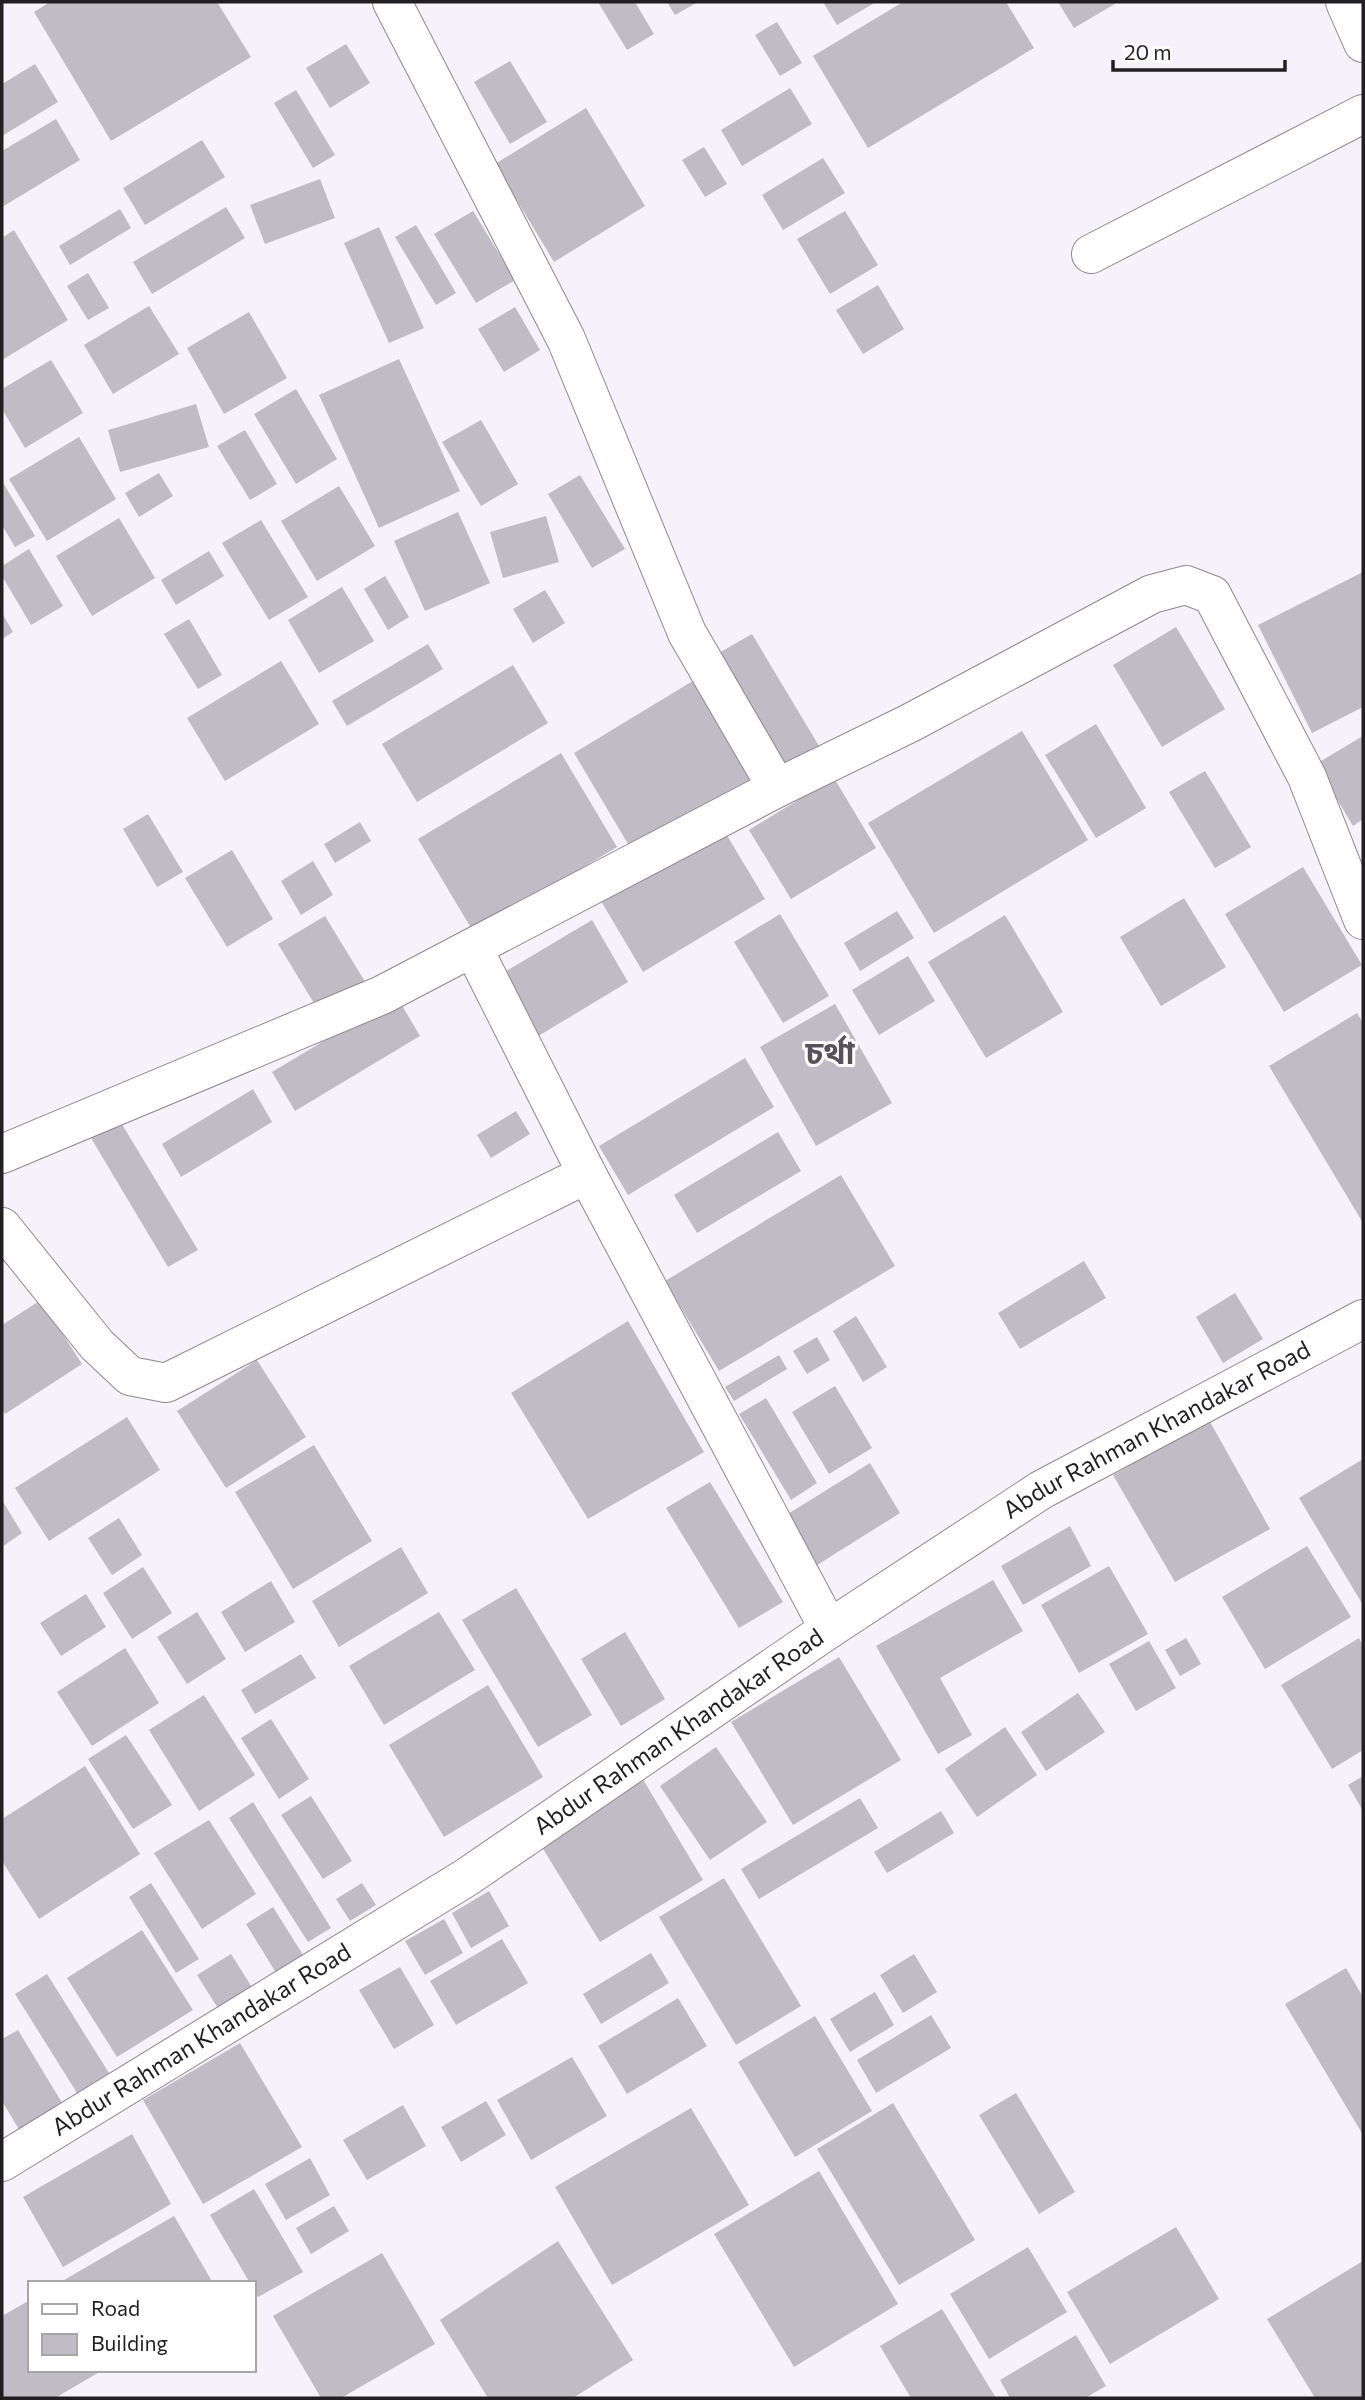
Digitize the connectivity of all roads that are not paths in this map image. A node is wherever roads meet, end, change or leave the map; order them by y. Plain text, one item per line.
1 (393, 2) edge
2 (1345, 2) edge
3 (1363, 43) edge
4 (1363, 114) edge
5 (1091, 254) dead end
6 (777, 788) junction
7 (1363, 920) edge
8 (473, 948) junction
9 (2, 1154) edge
10 (587, 1174) junction
11 (2, 1227) edge
12 (1363, 1319) edge
13 (829, 1629) junction
14 (2, 2162) edge

1 - 6 street
2 - 3 street
4 - 5 street
6 - 7 street
6 - 8 street
8 - 9 street
8 - 10 street
10 - 11 street
10 - 13 street
12 - 13 street, Abdur Rahman Khandakar Road
13 - 14 street, Abdur Rahman Khandakar Road

